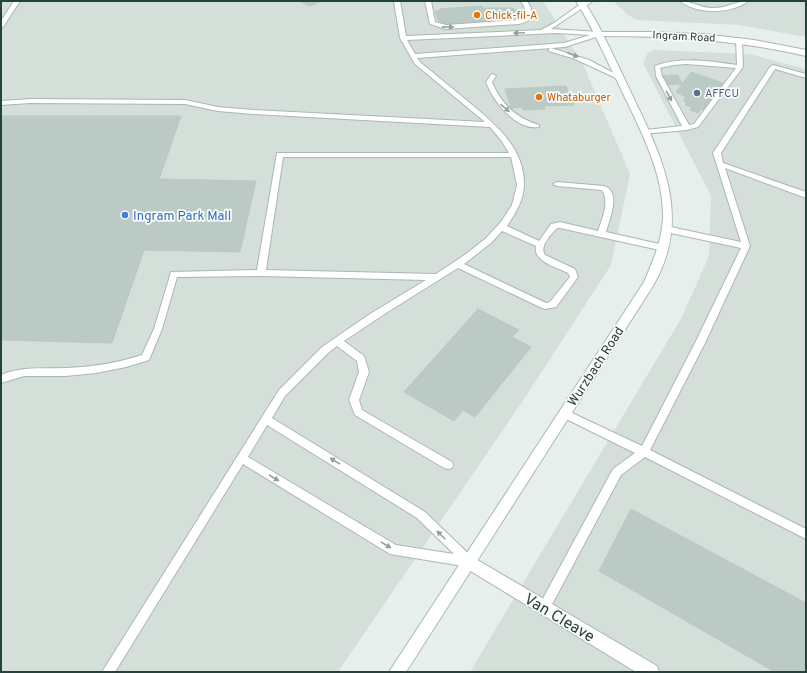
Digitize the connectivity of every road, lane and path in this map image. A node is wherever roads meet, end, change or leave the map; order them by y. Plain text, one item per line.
1 (17, 1) edge
2 (397, 1) edge
3 (428, 1) edge
4 (524, 1) edge
5 (684, 1) edge
6 (746, 1) edge
7 (584, 2) edge
8 (1, 26) edge
9 (535, 32) junction
10 (600, 34) junction
11 (403, 38) junction
12 (739, 40) junction
13 (535, 47) junction
14 (806, 53) edge
15 (412, 56) junction
16 (740, 67) junction
17 (493, 76) dead end
18 (806, 76) edge
19 (620, 78) junction
20 (1, 103) edge
21 (492, 125) junction
22 (537, 126) dead end
23 (687, 128) junction
24 (645, 132) junction
25 (514, 155) junction
26 (720, 164) junction
27 (557, 184) dead end
28 (806, 195) edge
29 (501, 227) junction
30 (666, 229) junction
31 (601, 234) junction
32 (540, 245) junction
33 (746, 246) junction
34 (664, 248) junction
35 (457, 264) junction
36 (261, 272) junction
37 (436, 277) junction
38 (337, 341) junction
39 (1, 379) edge
40 (565, 414) junction
41 (266, 419) junction
42 (644, 452) junction
43 (241, 458) junction
44 (448, 464) dead end
45 (806, 534) edge
46 (469, 562) junction
47 (544, 608) junction
48 (108, 672) edge
49 (397, 672) edge
50 (651, 672) edge

1 - 8 lane
2 - 11 lane
3 -> 4 lane
5 - 6 lane
7 - 9 lane
7 - 10 main road
9 - 10 lane
9 -> 11 lane
10 - 12 main road, Ingram Road
10 - 13 lane
10 - 19 main road, Wurzbach Road
11 - 15 lane
12 - 14 main road, Ingram Road
12 - 16 lane
13 - 15 lane
13 -> 19 lane
15 - 21 lane
16 - 23 lane
16 -> 23 lane
17 -> 22 lane
18 - 26 lane
19 - 24 main road, Wurzbach Road
20 - 21 lane
21 - 25 lane
23 - 24 lane
24 - 30 main road, Wurzbach Road
25 - 29 lane
25 - 36 lane
26 - 28 lane
26 - 33 lane
27 - 31 lane
29 - 32 lane
29 - 35 lane
30 - 33 lane
30 - 34 main road, Wurzbach Road
31 - 32 lane
31 - 34 lane
32 - 35 lane
33 - 42 lane
34 - 40 main road, Wurzbach Road
35 - 37 lane
36 - 37 lane
36 - 39 lane
37 - 38 lane
38 - 41 lane
38 - 44 lane
40 - 42 lane
40 - 46 main road, Wurzbach Road
41 - 43 lane
46 -> 41 lane
42 - 45 lane
42 - 47 lane
43 -> 46 lane
43 - 48 lane
46 - 47 main road, Van Cleave
46 - 49 main road, Wurzbach Road
47 - 50 main road, Van Cleave

